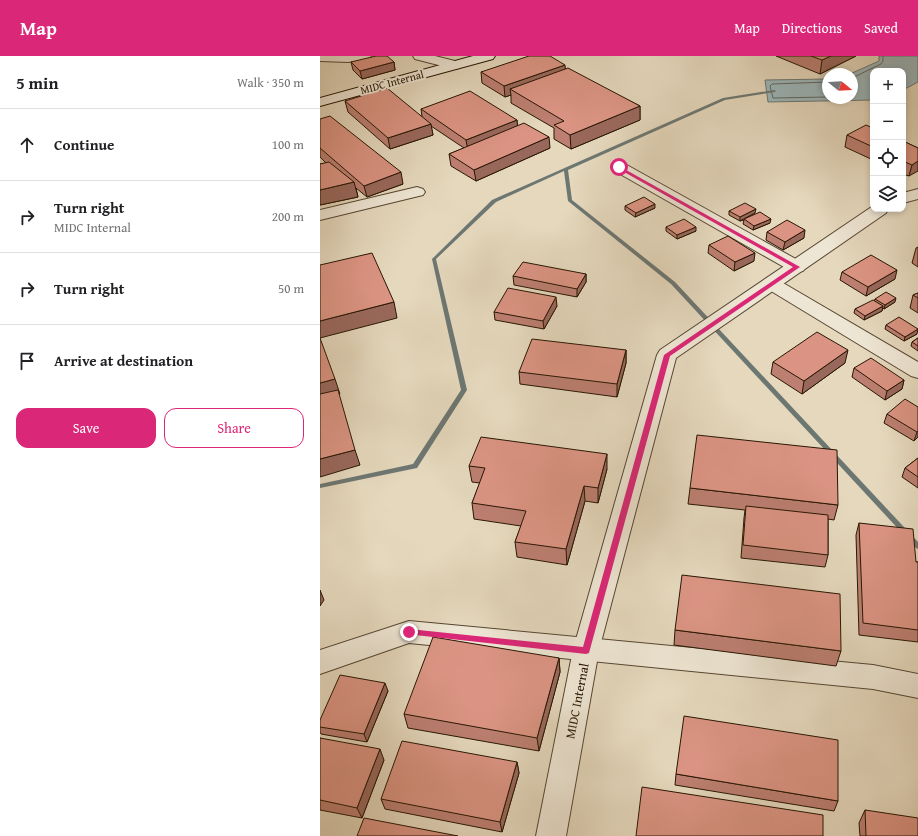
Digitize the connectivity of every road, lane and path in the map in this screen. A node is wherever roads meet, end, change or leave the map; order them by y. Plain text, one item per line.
1 (364, 56) edge
2 (420, 56) edge
3 (488, 56) edge
4 (322, 63) edge
5 (454, 66) junction
6 (320, 102) edge
7 (619, 167) dead end
8 (417, 192) dead end
9 (918, 194) edge
10 (906, 197) edge
11 (876, 212) edge
12 (320, 215) edge
13 (797, 267) junction
14 (772, 284) junction
15 (918, 371) edge
16 (586, 650) junction
17 (320, 662) edge
18 (918, 686) edge
19 (551, 836) edge

1 - 4 street
2 - 5 street
3 - 5 street, MIDC Internal
5 - 6 street, MIDC Internal
7 - 13 street
8 - 12 street
9 - 10 street
11 - 13 street, MIDC Internal
13 - 14 street, MIDC Internal
14 - 15 street
14 - 16 street, MIDC Internal
16 - 17 street
16 - 18 street
16 - 19 street, MIDC Internal

